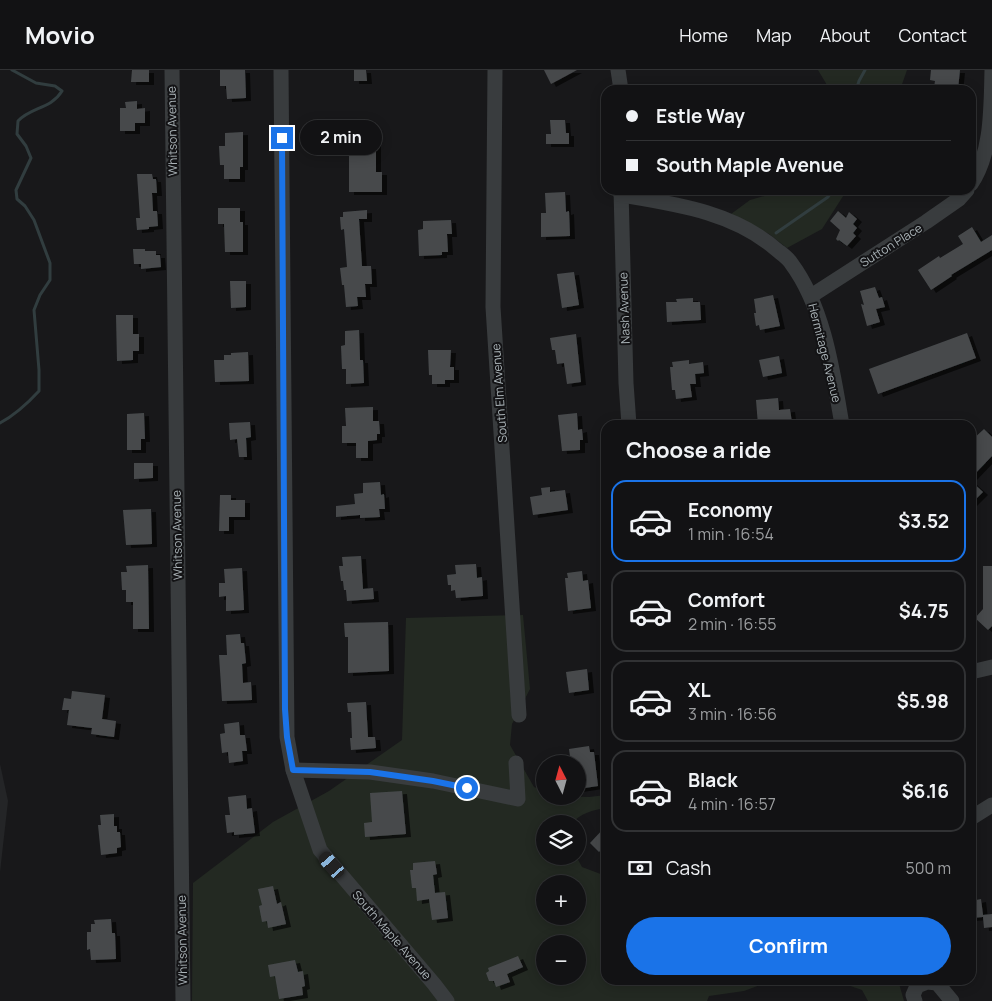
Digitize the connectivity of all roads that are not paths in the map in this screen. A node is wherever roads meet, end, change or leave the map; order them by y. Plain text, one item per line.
1 (172, 70) edge
2 (281, 70) edge
3 (495, 70) edge
4 (618, 70) edge
5 (992, 70) edge
6 (620, 85) edge
7 (976, 179) edge
8 (621, 195) edge
9 (634, 195) edge
10 (962, 195) edge
11 (811, 296) junction
12 (629, 420) edge
13 (841, 420) edge
14 (992, 667) edge
15 (976, 671) edge
16 (519, 715) dead end
17 (516, 763) dead end
18 (293, 770) junction
19 (992, 805) edge
20 (976, 815) edge
21 (920, 985) edge
22 (939, 985) edge
23 (183, 1001) edge
24 (447, 1001) edge
25 (915, 1001) edge
26 (952, 1001) edge

1 - 23 street, Whitson Avenue
2 - 18 street, South Maple Avenue
3 - 16 street, South Elm Avenue
4 - 6 street
5 - 7 street
8 - 12 street, Nash Avenue
9 - 11 street, Hermitage Avenue
10 - 11 street, Sutton Place
11 - 13 street, Hermitage Avenue
14 - 15 street
17 - 18 street
18 - 24 street, South Maple Avenue
19 - 20 street
21 - 25 street
22 - 26 street

